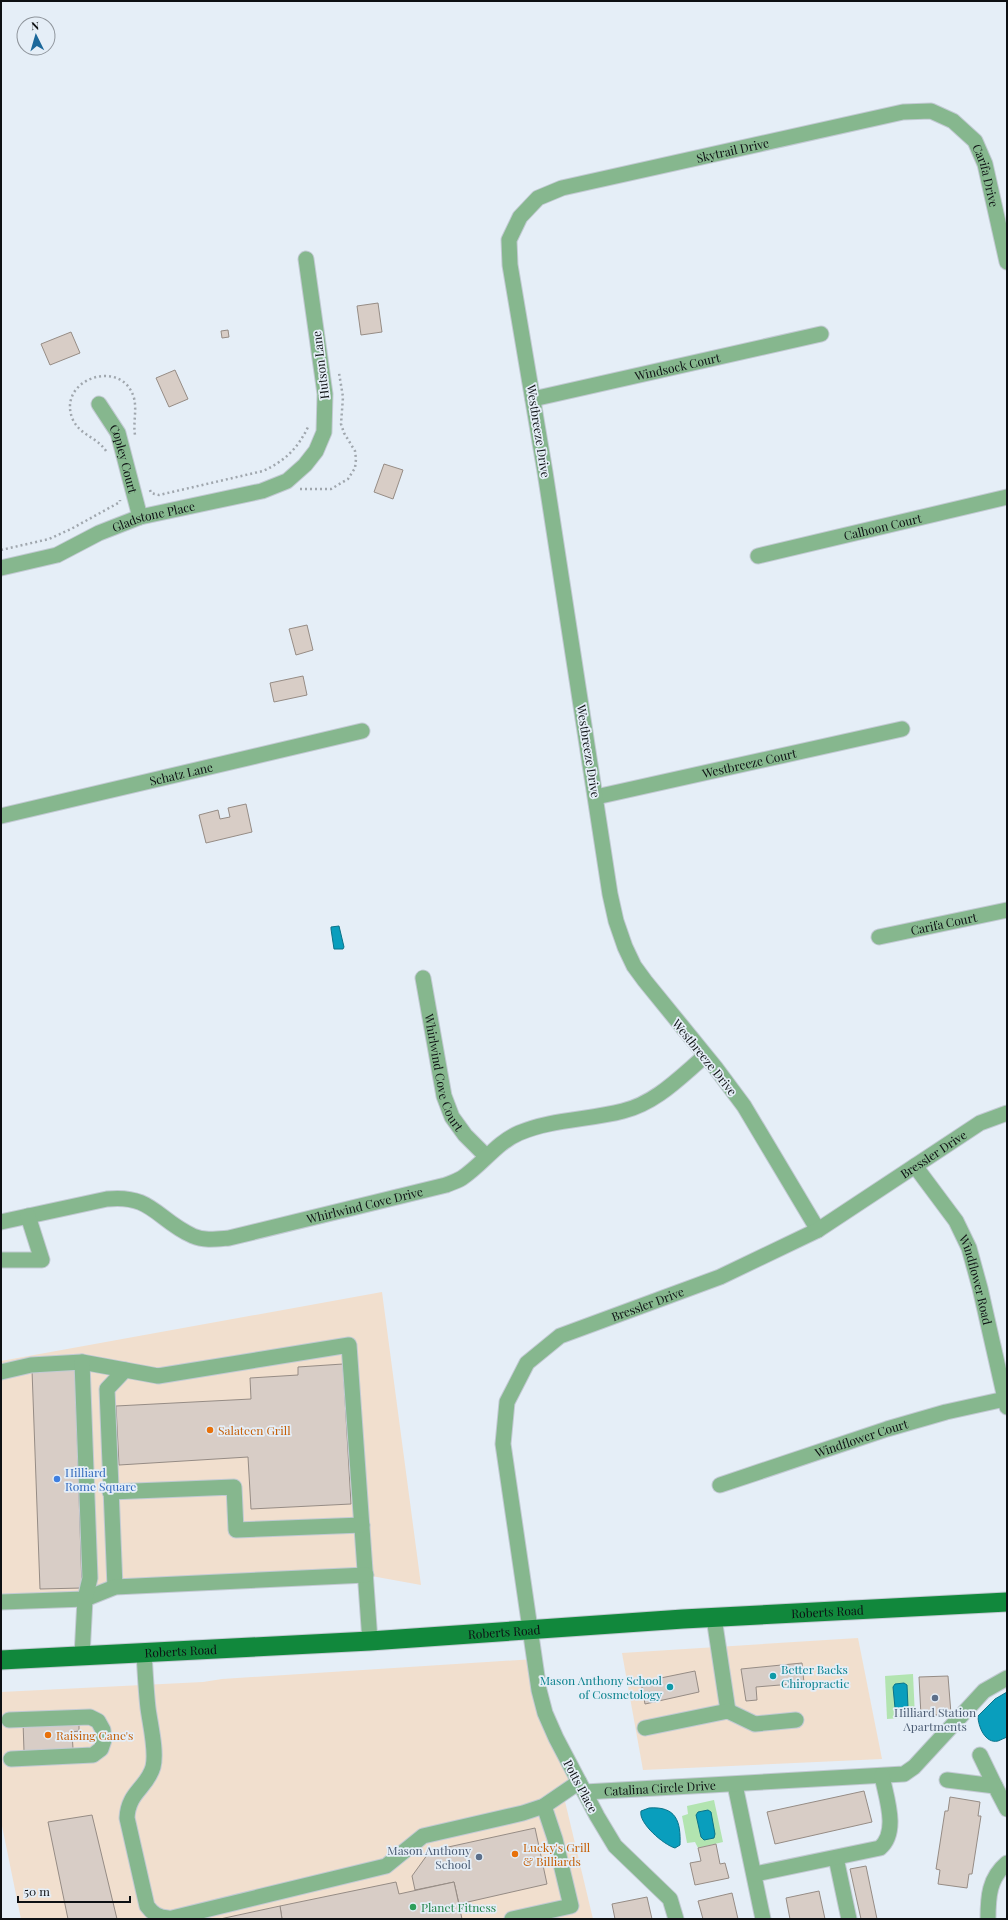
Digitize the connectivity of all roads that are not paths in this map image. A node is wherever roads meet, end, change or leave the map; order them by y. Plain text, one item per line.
1 (953, 121) joint
2 (520, 216) joint
3 (306, 259) dead end
4 (1007, 262) edge
5 (821, 334) dead end
6 (533, 399) junction
7 (99, 404) dead end
8 (304, 465) joint
9 (1007, 497) edge
10 (140, 517) junction
11 (758, 556) dead end
12 (1, 568) edge
13 (902, 729) dead end
14 (362, 731) dead end
15 (596, 797) junction
16 (1, 816) edge
17 (1007, 910) edge
18 (879, 937) dead end
19 (423, 978) dead end
20 (706, 1056) junction
21 (1007, 1113) edge
22 (486, 1156) junction
23 (915, 1166) junction
24 (28, 1216) junction
25 (1, 1222) edge
26 (818, 1230) junction
27 (1, 1260) edge
28 (82, 1362) junction
29 (125, 1370) junction
30 (1, 1372) edge
31 (1006, 1403) edge
32 (720, 1485) dead end
33 (110, 1492) junction
34 (362, 1525) junction
35 (366, 1575) junction
36 (115, 1587) junction
37 (85, 1600) junction
38 (1, 1602) edge
39 (1007, 1602) edge
40 (714, 1618) junction
41 (530, 1630) junction
42 (370, 1641) junction
43 (144, 1652) junction
44 (82, 1656) junction
45 (1, 1660) edge
46 (1007, 1678) edge
47 (728, 1711) junction
48 (9, 1720) dead end
49 (796, 1720) dead end
50 (645, 1728) dead end
51 (980, 1755) dead end
52 (11, 1759) dead end
53 (882, 1776) junction
54 (947, 1780) dead end
55 (735, 1785) junction
56 (995, 1786) junction
57 (582, 1787) junction
58 (544, 1806) junction
59 (1007, 1809) edge
60 (836, 1858) junction
61 (1007, 1863) edge
62 (755, 1874) junction
63 (168, 1918) edge
64 (512, 1919) edge
65 (676, 1919) edge
66 (763, 1919) edge
67 (849, 1919) edge
68 (988, 1919) edge

1 - 2 street, Skytrail Drive
1 - 4 street, Carifa Drive
2 - 6 street, Westbreeze Drive
3 - 8 street, Hutson Lane
5 - 6 street, Windsock Court
6 - 15 street, Westbreeze Drive
7 - 10 street, Copley Court
8 - 10 street, Gladstone Place
9 - 11 street, Calhoon Court
10 - 12 street, Gladstone Place
13 - 15 street, Westbreeze Court
14 - 16 street, Schatz Lane
15 - 20 street, Westbreeze Drive
17 - 18 street, Carifa Court
19 - 22 street, Whirlwind Cove Court
20 - 22 street, Whirlwind Cove Drive
20 - 26 street, Westbreeze Drive
21 - 23 street, Bressler Drive
22 - 24 street, Whirlwind Cove Drive
23 - 26 street, Bressler Drive
23 - 31 street, Windflower Road
24 - 25 street, Whirlwind Cove Drive
24 - 27 street
26 - 41 street, Bressler Drive
28 - 29 street
28 - 30 street
28 - 37 street
29 - 33 street
29 - 34 street
31 - 32 street, Windflower Court
33 - 34 street
33 - 36 street
34 - 35 street
35 - 36 street
35 - 42 street
36 - 37 street
37 - 38 street
37 - 44 street
39 - 40 main road, Roberts Road
40 - 41 main road, Roberts Road
40 - 47 street
41 - 42 main road, Roberts Road
41 - 57 street, Potts Place
42 - 43 main road, Roberts Road
43 - 44 main road, Roberts Road
43 - 63 street
44 - 45 main road, Roberts Road
46 - 53 street, Catalina Circle Drive
47 - 49 street
47 - 50 street
48 - 52 street
51 - 56 street
53 - 55 street, Catalina Circle Drive
53 - 60 street
54 - 56 street
55 - 57 street, Catalina Circle Drive
55 - 62 street
56 - 59 street
57 - 58 street
57 - 65 street, Potts Place
58 - 63 street
58 - 64 street
60 - 62 street
60 - 67 street
61 - 68 street
62 - 66 street

